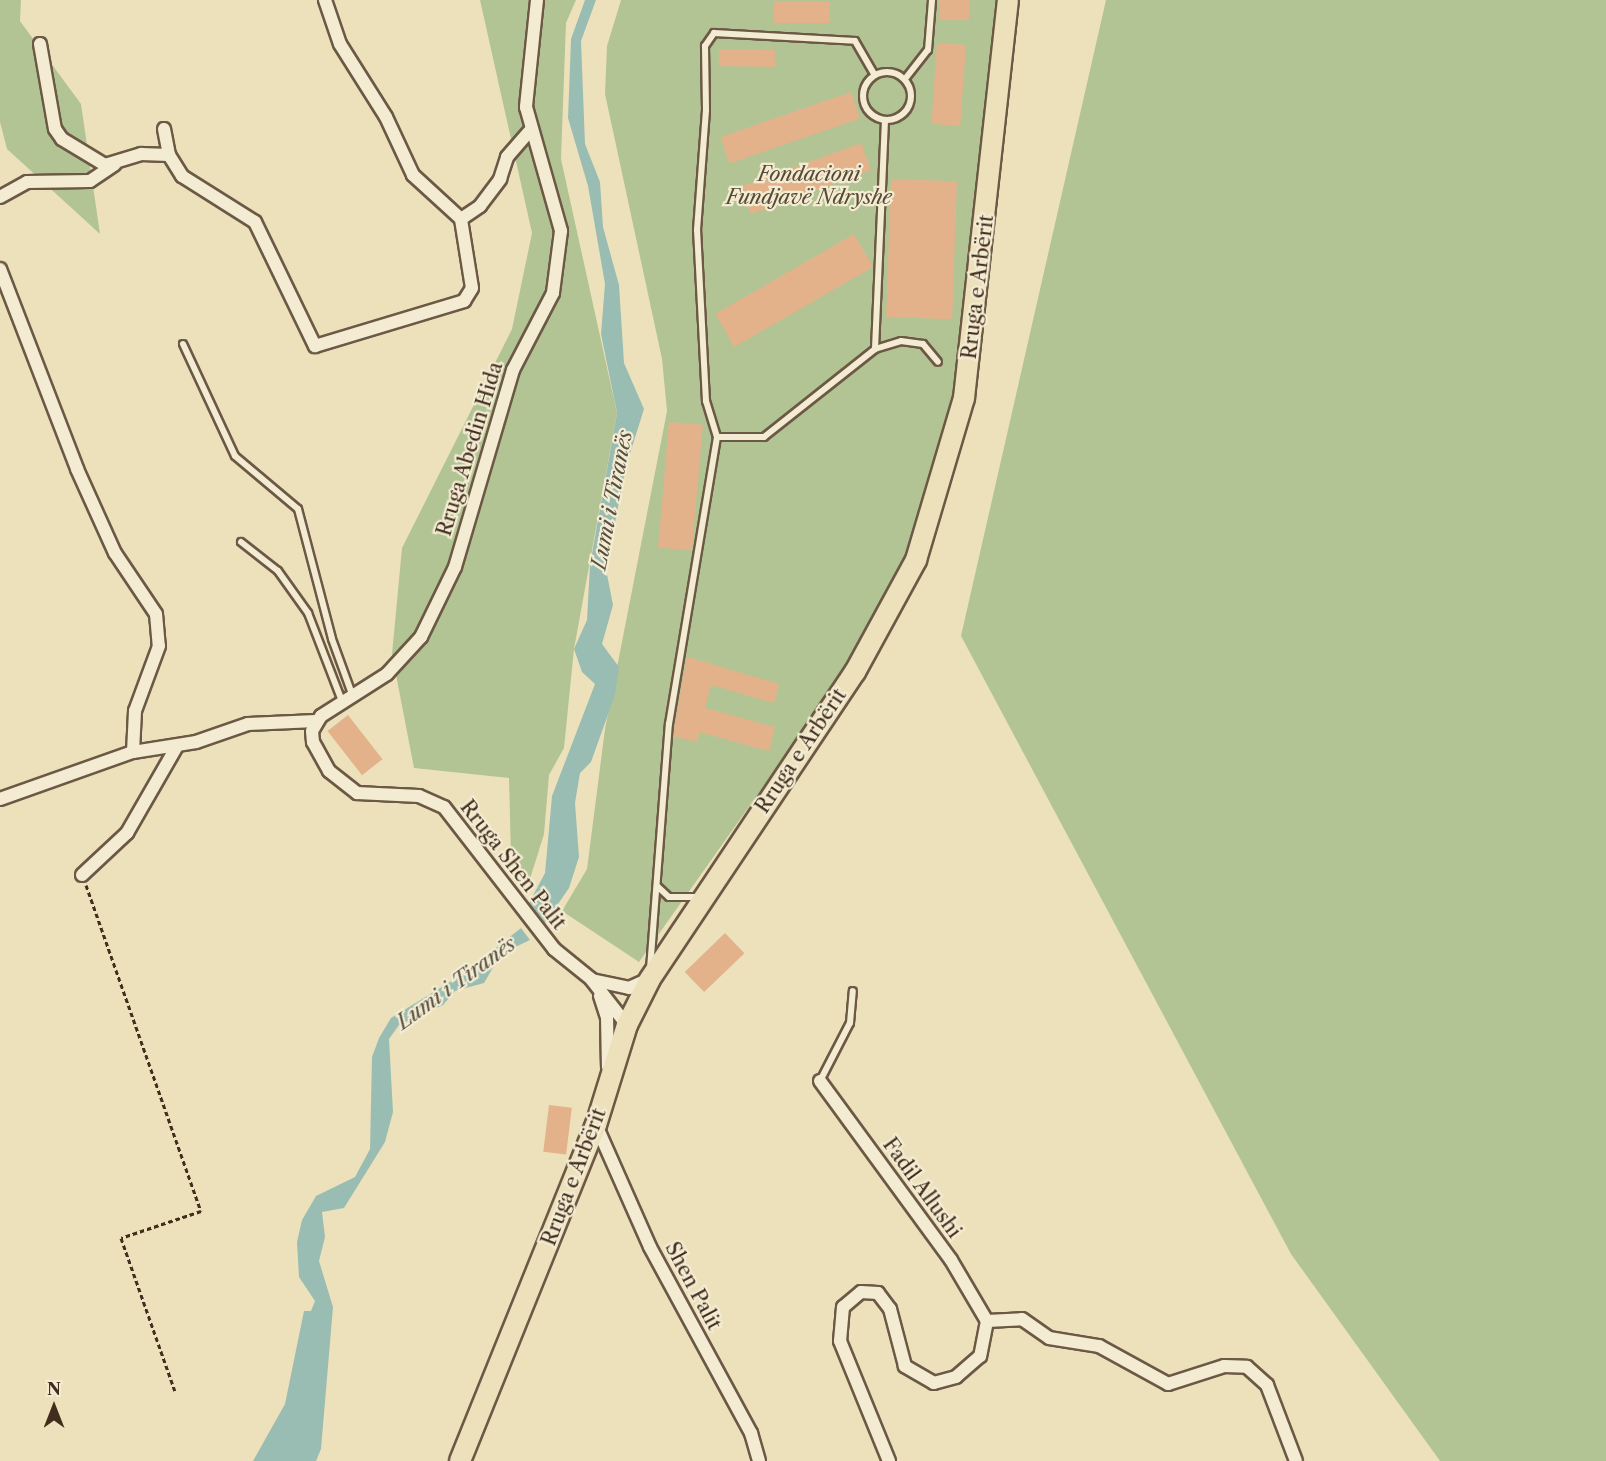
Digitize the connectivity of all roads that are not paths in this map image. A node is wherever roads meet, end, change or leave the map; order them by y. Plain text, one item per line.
1 (325, 0) edge
2 (537, 0) edge
3 (932, 0) edge
4 (1008, 0) edge
5 (40, 44) dead end
6 (875, 75) junction
7 (905, 79) junction
8 (885, 121) junction
9 (164, 129) dead end
10 (530, 132) junction
11 (169, 155) junction
12 (117, 163) junction
13 (0, 197) edge
14 (461, 219) junction
15 (0, 269) edge
16 (183, 344) dead end
17 (875, 350) junction
18 (938, 362) dead end
19 (717, 436) junction
20 (242, 542) dead end
21 (347, 697) junction
22 (316, 721) junction
23 (177, 746) junction
24 (133, 752) junction
25 (0, 799) edge
26 (82, 876) road end
27 (657, 886) junction
28 (701, 897) junction
29 (591, 979) junction
30 (650, 979) junction
31 (853, 991) dead end
32 (627, 1025) junction
33 (820, 1081) joint
34 (608, 1086) junction
35 (596, 1125) junction
36 (987, 1321) junction
37 (460, 1461) edge
38 (759, 1461) edge
39 (889, 1461) edge
40 (1296, 1461) edge

1 - 14 street
2 - 10 street, Rruga Abedin Hida
3 - 7 lane
4 - 28 main road, Rruga e Arbërit
5 - 12 street
6 - 7 lane
6 - 8 lane
6 - 19 lane
7 - 8 lane
8 - 17 lane
9 - 11 street
10 - 14 street
10 - 21 street, Rruga Abedin Hida
11 - 12 street
11 - 14 street
12 - 13 street
15 - 24 street
16 - 21 lane
17 - 18 lane
17 - 19 lane
19 - 27 lane
20 - 21 lane
21 - 22 street, Rruga Abedin Hida
22 - 23 street
22 - 29 street, Rruga Shen Palit
23 - 24 street
23 - 26 street
24 - 25 street
27 - 28 lane
27 - 30 lane
28 - 30 main road, Rruga e Arbërit
29 - 30 street
29 - 32 street, Rruga Shen Palit
29 - 34 street
30 - 32 main road, Rruga e Arbërit
31 - 33 lane
32 - 34 main road, Rruga e Arbërit
33 - 36 street, Fadil Allushi
34 - 35 main road, Rruga e Arbërit
35 - 37 main road, Rruga e Arbërit
35 - 38 street, Shen Palit
36 - 39 street
36 - 40 street

